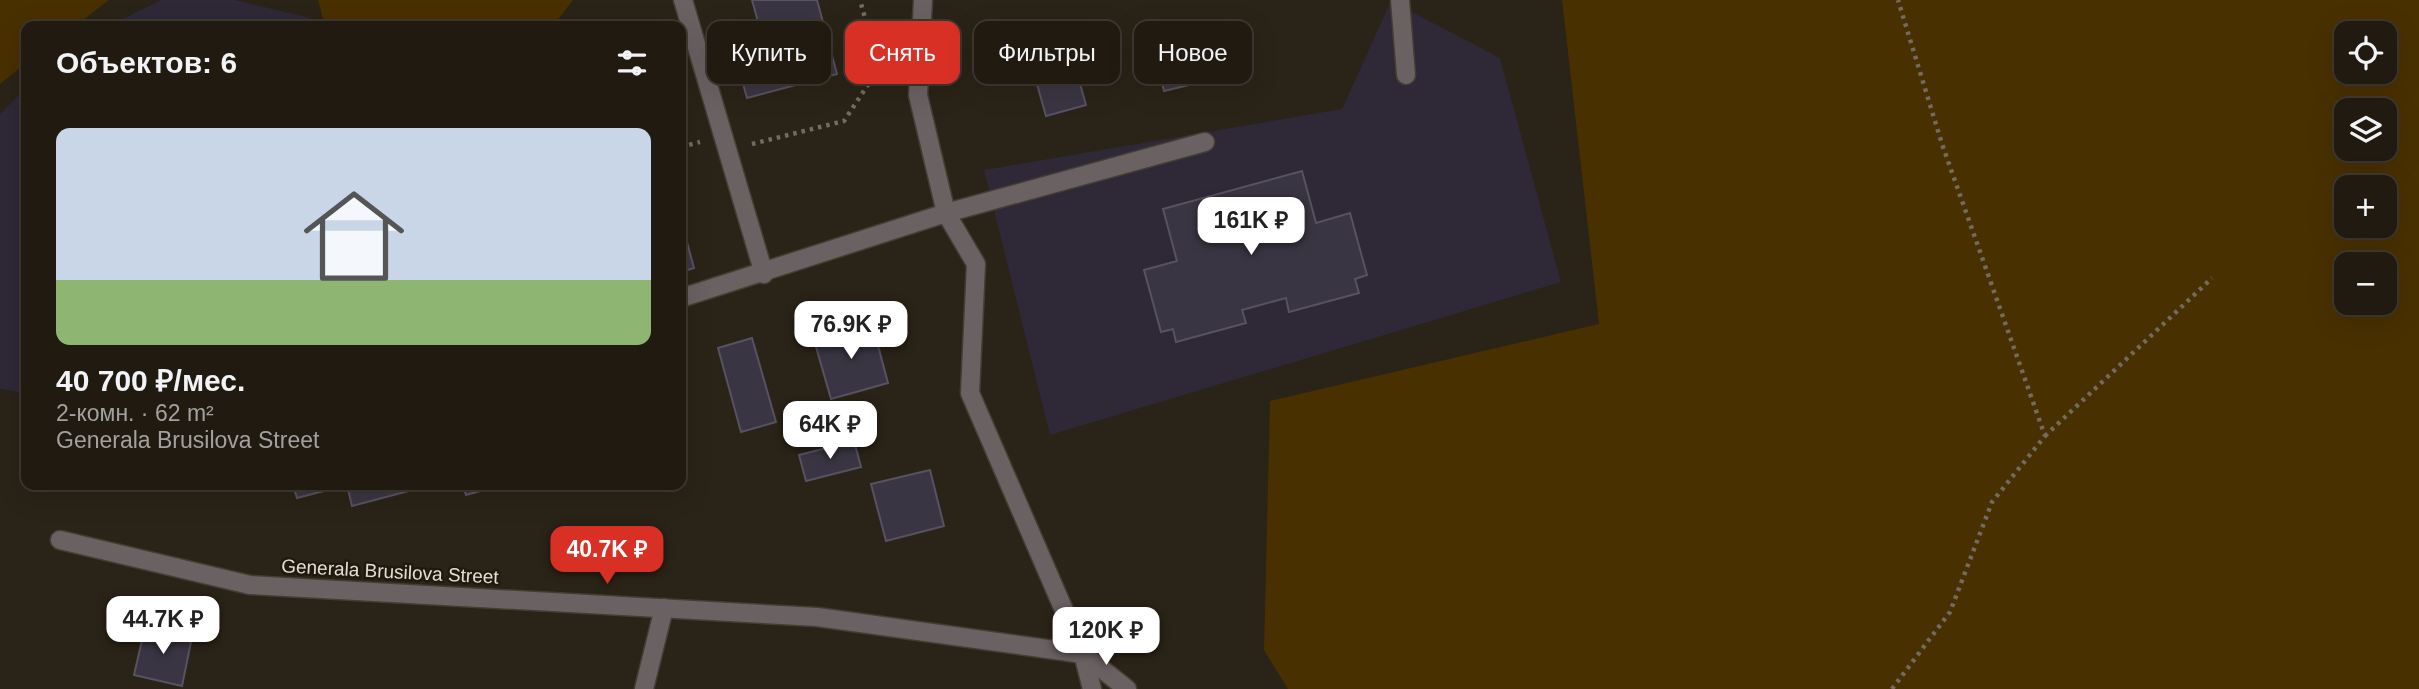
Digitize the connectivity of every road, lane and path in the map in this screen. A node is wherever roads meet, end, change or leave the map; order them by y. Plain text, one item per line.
1 (682, 0) edge
2 (860, 0) edge
3 (923, 0) edge
4 (1400, 0) edge
5 (1898, 0) edge
6 (1406, 75) dead end
7 (1205, 142) dead end
8 (727, 150) junction
9 (946, 213) junction
10 (764, 274) junction
11 (2212, 278) dead end
12 (686, 297) edge
13 (2045, 436) junction
14 (60, 540) dead end
15 (664, 608) junction
16 (1083, 654) junction
17 (644, 689) edge
18 (1092, 689) edge
19 (1127, 689) edge
20 (1892, 689) edge

1 - 8 street
2 - 8 path
3 - 9 street
4 - 6 street
5 - 13 path
7 - 9 street
8 - 10 street
9 - 10 street
9 - 16 street
10 - 12 street
11 - 13 path
13 - 20 path
14 - 15 street, Generala Brusilova Street
15 - 16 street, Generala Brusilova Street
15 - 17 street
16 - 18 street
16 - 19 street

